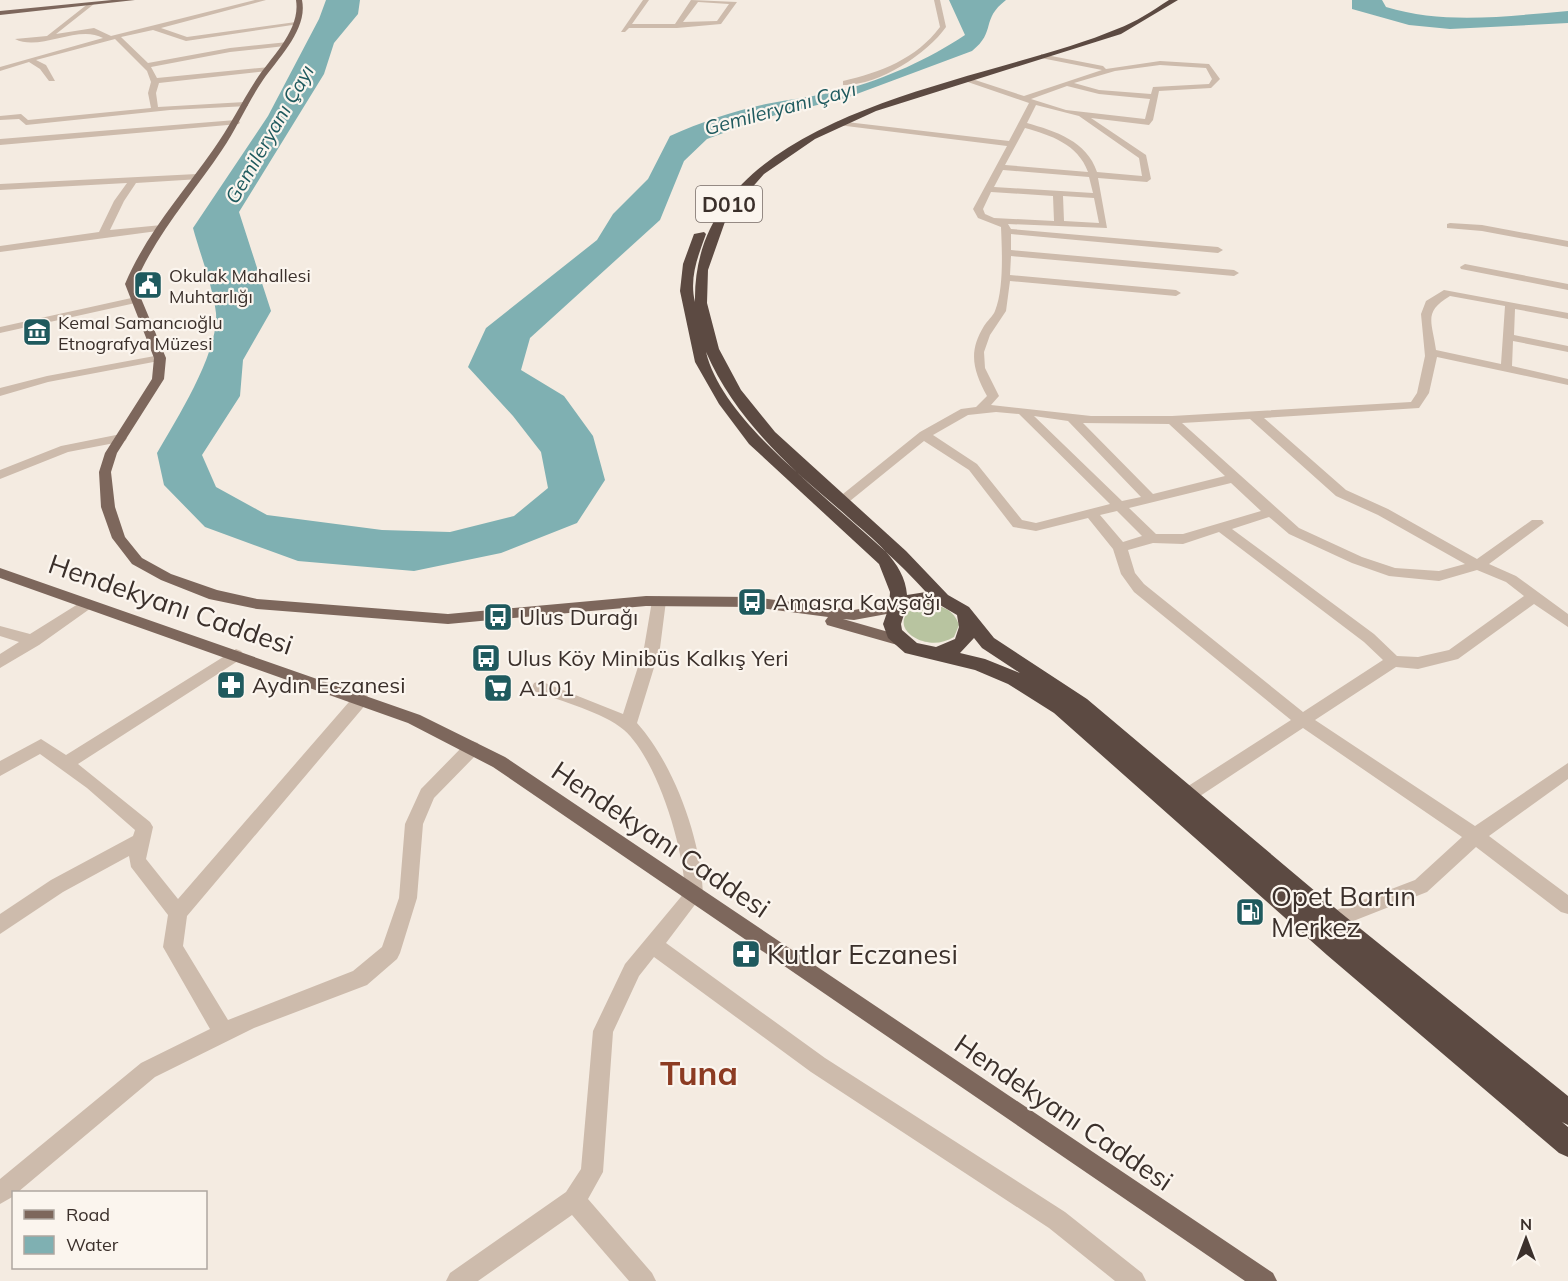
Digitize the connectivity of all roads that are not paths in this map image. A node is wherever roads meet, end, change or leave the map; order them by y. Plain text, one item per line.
1 (132, 0) edge
2 (263, 0) edge
3 (299, 0) edge
4 (646, 0) edge
5 (695, 0) edge
6 (937, 0) edge
7 (1164, 0) edge
8 (1174, 0) edge
9 (91, 4) junction
10 (0, 13) edge
11 (183, 19) junction
12 (296, 24) junction
13 (680, 24) junction
14 (195, 25) dead end
15 (152, 27) junction
16 (112, 37) junction
17 (50, 38) junction
18 (19, 39) dead end
19 (285, 44) junction
20 (64, 49) junction
21 (1044, 56) junction
22 (30, 59) junction
23 (146, 66) junction
24 (0, 69) edge
25 (267, 69) junction
26 (1107, 69) junction
27 (52, 79) dead end
28 (966, 80) junction
29 (154, 81) junction
30 (846, 83) dead end
31 (1065, 83) junction
32 (1154, 97) junction
33 (1023, 99) junction
34 (1034, 102) junction
35 (245, 104) junction
36 (155, 110) junction
37 (1081, 114) junction
38 (0, 118) edge
39 (236, 122) junction
40 (838, 123) junction
41 (1021, 124) junction
42 (0, 142) edge
43 (1011, 144) junction
44 (999, 167) junction
45 (1093, 174) junction
46 (197, 177) junction
47 (134, 181) junction
48 (0, 187) edge
49 (988, 189) junction
50 (1058, 194) junction
51 (1098, 196) junction
52 (994, 220) junction
53 (1059, 224) junction
54 (1450, 226) dead end
55 (162, 228) junction
56 (1006, 231) junction
57 (103, 234) junction
58 (1128, 242) junction
59 (1568, 244) edge
60 (0, 249) edge
61 (1218, 250) dead end
62 (1007, 253) junction
63 (1465, 267) dead end
64 (1234, 273) dead end
65 (1004, 277) junction
66 (1135, 277) junction
67 (1568, 287) edge
68 (1176, 293) dead end
69 (136, 300) junction
70 (1510, 305) junction
71 (1568, 316) edge
72 (0, 330) edge
73 (1508, 337) junction
74 (1568, 349) edge
75 (1431, 352) junction
76 (160, 358) junction
77 (1506, 369) junction
78 (1568, 382) edge
79 (0, 392) edge
80 (980, 410) junction
81 (1023, 412) junction
82 (1253, 415) junction
83 (1072, 418) junction
84 (1172, 420) junction
85 (924, 435) junction
86 (121, 438) junction
87 (0, 475) edge
88 (1234, 478) junction
89 (1152, 500) junction
90 (840, 502) junction
91 (1123, 507) junction
92 (1271, 512) junction
93 (1092, 514) junction
94 (1537, 524) dead end
95 (1221, 527) junction
96 (1152, 538) junction
97 (1120, 548) junction
98 (1478, 566) junction
99 (0, 573) edge
100 (1534, 596) junction
101 (942, 599) junction
102 (659, 601) junction
103 (692, 601) junction
104 (86, 604) junction
105 (898, 608) junction
106 (968, 620) junction
107 (1568, 622) edge
108 (0, 631) edge
109 (34, 641) junction
110 (901, 641) junction
111 (936, 653) junction
112 (236, 655) junction
113 (1393, 661) junction
114 (0, 662) edge
115 (540, 687) dead end
116 (361, 699) junction
117 (1301, 719) junction
118 (628, 724) junction
119 (472, 748) junction
120 (66, 764) junction
121 (0, 769) edge
122 (1568, 770) edge
123 (1188, 795) junction
124 (1475, 836) junction
125 (141, 841) junction
126 (694, 894) junction
127 (1568, 906) edge
128 (178, 913) junction
129 (1333, 920) junction
130 (0, 925) edge
131 (653, 945) junction
132 (224, 1033) junction
133 (1568, 1112) edge
134 (1568, 1144) edge
135 (0, 1193) edge
136 (574, 1200) junction
137 (458, 1281) edge
138 (644, 1281) edge
139 (1134, 1281) edge
140 (1265, 1281) edge

1 - 9 main road
2 - 11 street
3 - 12 main road
4 - 13 street
5 - 13 street
5 - 13 street
6 - 30 street
7 - 105 highway, D010
8 - 21 highway, D010
9 - 10 main road
9 - 17 street
11 - 14 street
11 - 15 street
12 - 15 street
12 - 19 main road
15 - 16 street
16 - 17 street
16 - 20 street
16 - 23 street
17 - 18 street
17 - 20 street
19 - 23 street
19 - 25 main road
20 - 22 street
21 - 26 street
21 - 28 highway, D010
22 - 24 street
22 - 27 street
23 - 29 street
25 - 29 street
25 - 35 main road
26 - 31 street
26 - 32 street
28 - 33 street
28 - 40 highway, D010
29 - 36 street
31 - 32 street
31 - 33 street
32 - 37 street
33 - 34 street
34 - 37 street
34 - 41 street
35 - 36 street
35 - 39 main road
36 - 38 street
37 - 45 street
39 - 42 street
39 - 46 main road
40 - 43 street
40 - 90 highway, D010
41 - 43 street
41 - 45 street
43 - 44 street
44 - 45 street
44 - 49 street
45 - 51 street
46 - 47 street
46 - 55 main road
47 - 48 street
47 - 57 street
49 - 50 street
49 - 52 street
50 - 51 street
50 - 53 street
51 - 53 street
52 - 53 street
52 - 56 street
54 - 59 street
55 - 57 street
55 - 69 main road
56 - 58 street
56 - 62 street
57 - 60 street
58 - 61 street
58 - 66 street
62 - 65 street
62 - 66 street
63 - 67 street
64 - 66 street
65 - 66 street
65 - 80 street
66 - 68 street
69 - 72 street
69 - 76 main road
70 - 71 street
70 - 73 street
70 - 75 street
73 - 74 street
73 - 77 street
75 - 77 street
75 - 82 street
76 - 79 street
76 - 86 main road
77 - 78 street
80 - 81 street
80 - 85 street
81 - 83 street
81 - 91 street
82 - 84 street
82 - 98 street
83 - 84 street
83 - 89 street
84 - 88 street
85 - 90 street
85 - 93 street
86 - 87 street
86 - 102 main road
88 - 89 street
88 - 92 street
89 - 91 street
90 - 101 highway, D010
91 - 93 street
91 - 96 street
92 - 95 street
92 - 98 street
93 - 97 street
94 - 98 street
95 - 96 street
95 - 113 street
96 - 97 street
97 - 117 street
98 - 100 street
99 - 104 main road, Hendekyanı Caddesi
100 - 107 street
100 - 113 street
101 - 105 highway
101 - 106 highway
102 - 103 main road
102 - 118 street
103 - 105 main road
103 - 110 main road
104 - 109 street
104 - 112 main road, Hendekyanı Caddesi
105 - 110 highway
106 - 111 highway
106 - 123 highway
108 - 109 street
109 - 114 street
110 - 111 highway
111 - 134 highway
112 - 116 main road, Hendekyanı Caddesi
112 - 120 street
113 - 117 street
115 - 118 street
116 - 119 main road, Hendekyanı Caddesi
116 - 128 street
117 - 123 street
117 - 124 street
118 - 126 street
119 - 126 main road, Hendekyanı Caddesi
119 - 132 street
120 - 121 street
120 - 125 street
122 - 124 street
123 - 129 highway
124 - 127 street
124 - 129 street
125 - 128 street
125 - 130 street
126 - 131 street
126 - 140 main road, Hendekyanı Caddesi
128 - 132 street
129 - 133 highway
131 - 136 street
131 - 139 street
132 - 135 street
136 - 137 street
136 - 138 street

